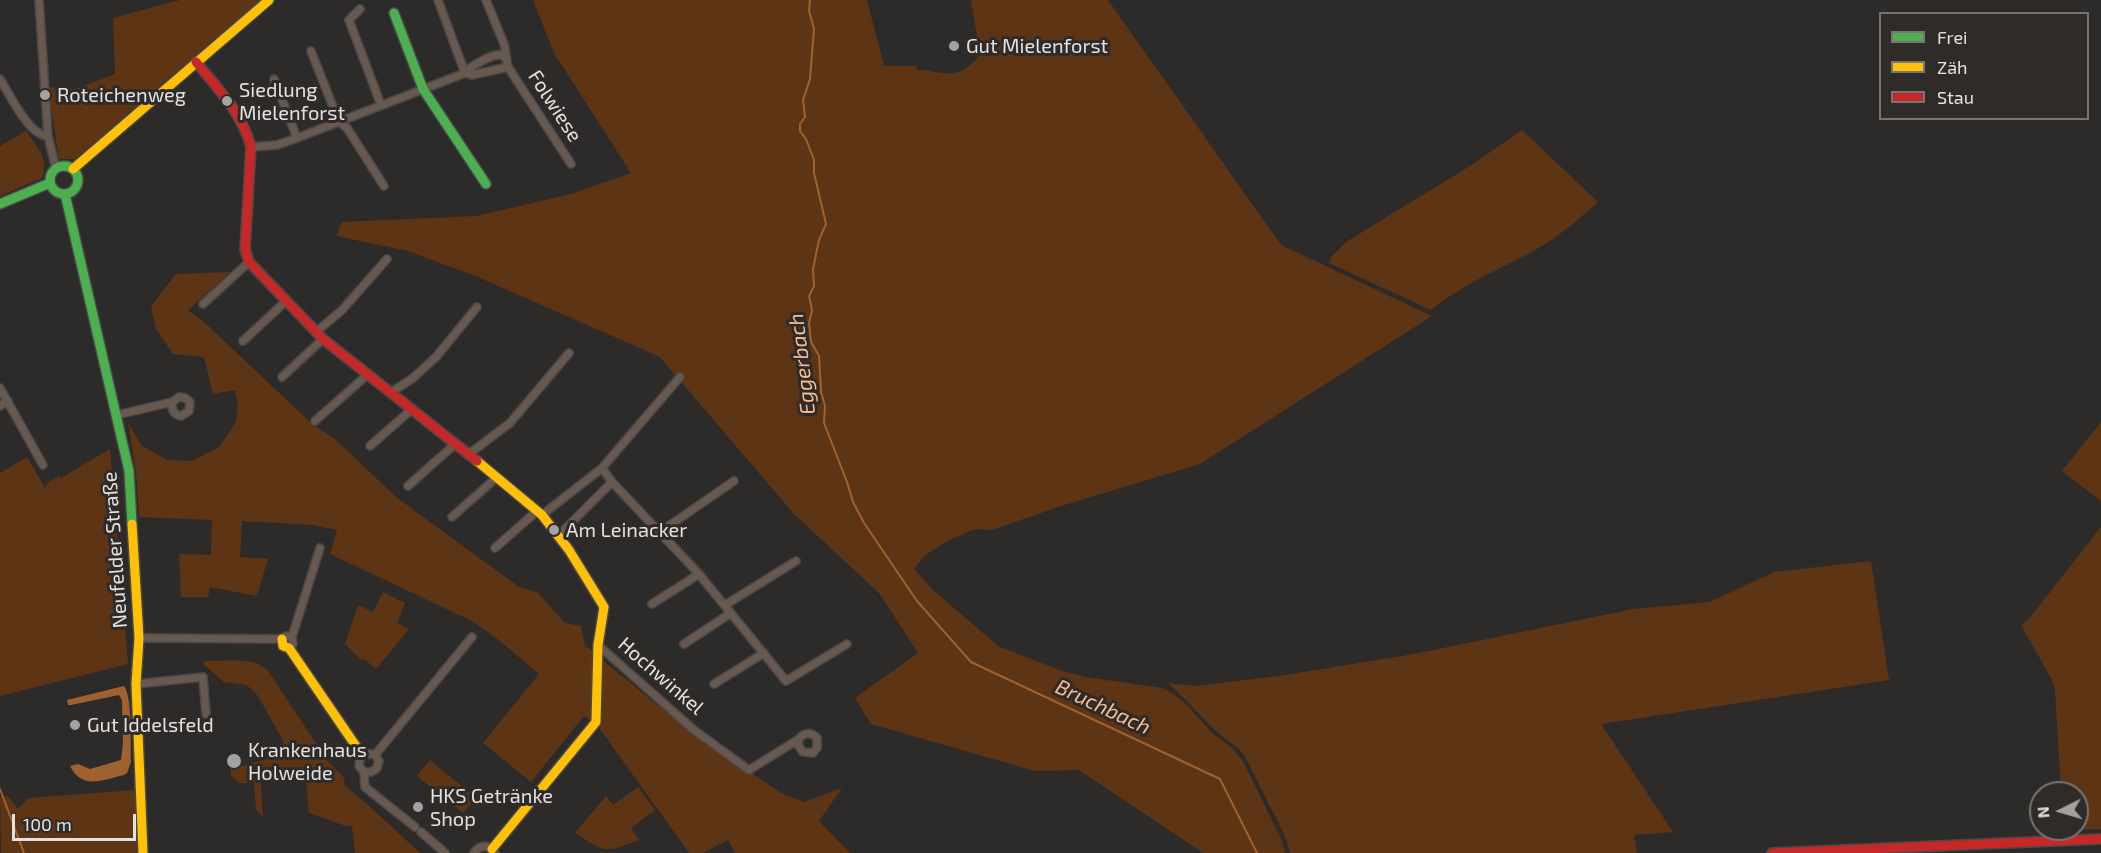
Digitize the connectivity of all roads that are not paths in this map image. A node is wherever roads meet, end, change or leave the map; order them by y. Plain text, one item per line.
1 (39, 0) edge
2 (269, 0) edge
3 (438, 0) edge
4 (486, 0) edge
5 (360, 9) dead end
6 (394, 14) dead end
7 (311, 51) dead end
8 (196, 62) junction
9 (507, 63) junction
10 (465, 73) junction
11 (0, 79) edge
12 (274, 79) dead end
13 (423, 89) junction
14 (381, 105) junction
15 (339, 122) junction
16 (48, 136) junction
17 (297, 138) junction
18 (251, 147) junction
19 (571, 164) dead end
20 (56, 169) junction
21 (73, 170) junction
22 (50, 183) junction
23 (486, 184) dead end
24 (384, 186) dead end
25 (65, 194) junction
26 (0, 204) edge
27 (387, 259) dead end
28 (249, 262) junction
29 (286, 301) junction
30 (203, 304) dead end
31 (477, 308) dead end
32 (320, 336) junction
33 (243, 341) dead end
34 (569, 353) dead end
35 (367, 375) junction
36 (282, 377) dead end
37 (680, 377) dead end
38 (0, 388) edge
39 (390, 393) junction
40 (8, 401) junction
41 (172, 402) dead end
42 (0, 406) edge
43 (411, 410) junction
44 (117, 415) junction
45 (315, 421) dead end
46 (455, 444) junction
47 (370, 446) dead end
48 (469, 454) junction
49 (43, 465) dead end
50 (602, 468) junction
51 (497, 477) junction
52 (734, 481) dead end
53 (612, 482) junction
54 (408, 486) dead end
55 (539, 513) junction
56 (452, 517) dead end
57 (660, 532) junction
58 (559, 535) junction
59 (320, 548) dead end
60 (495, 548) dead end
61 (796, 561) dead end
62 (699, 574) junction
63 (652, 604) dead end
64 (725, 605) junction
65 (731, 613) junction
66 (139, 638) junction
67 (287, 638) junction
68 (472, 638) dead end
69 (684, 644) dead end
70 (847, 644) dead end
71 (598, 645) junction
72 (764, 653) junction
73 (136, 684) junction
74 (714, 684) dead end
75 (206, 714) dead end
76 (800, 739) dead end
77 (375, 754) junction
78 (362, 755) junction
79 (364, 772) junction
80 (2101, 839) edge
81 (494, 851) edge
82 (143, 853) edge
83 (445, 853) edge
84 (474, 853) edge
85 (1772, 853) edge

1 - 16 street
2 - 8 street
3 - 10 street
4 - 9 street, Folwiese
5 - 14 street
6 - 13 street
7 - 15 street
8 - 18 street
8 - 21 street
9 - 10 street, Folwiese
9 - 10 street, Folwiese
9 - 19 street, Folwiese
10 - 13 street, Folwiese
11 - 16 street
12 - 17 street
13 - 14 street, Folwiese
13 - 23 street
14 - 15 street, Folwiese
15 - 17 street, Folwiese
15 - 24 street
16 - 20 street
17 - 18 street, Folwiese
18 - 28 street
20 - 21 street
20 - 22 street
21 - 25 street
22 - 25 street
22 - 26 street
25 - 44 street, Neufelder Straße
27 - 32 street
28 - 29 street, Hochwinkel
28 - 30 street
29 - 32 street, Hochwinkel
29 - 33 street
31 - 39 street
32 - 35 street, Hochwinkel
32 - 36 street
34 - 48 street
35 - 39 street, Hochwinkel
35 - 45 street
37 - 50 street
38 - 40 street
39 - 43 street, Hochwinkel
40 - 42 street
40 - 49 street
41 - 44 street
43 - 46 street, Hochwinkel
43 - 47 street
44 - 66 street, Neufelder Straße
46 - 48 street, Hochwinkel
46 - 54 street
48 - 51 street, Hochwinkel
50 - 53 street
50 - 55 street
51 - 55 street, Hochwinkel
51 - 56 street
52 - 57 street
53 - 57 street
53 - 58 street
55 - 58 street, Hochwinkel
55 - 60 street
57 - 62 street
58 - 71 street, Hochwinkel
59 - 67 street
61 - 64 street
62 - 63 street
62 - 64 street
64 - 65 street
65 - 69 street
65 - 72 street
66 - 67 street
66 - 73 street, Neufelder Straße
67 - 78 street
68 - 77 street
70 - 72 street
71 - 76 street, Hochwinkel
71 - 81 street
72 - 74 street
73 - 75 street
73 - 82 street, Neufelder Straße
77 - 78 street
77 - 79 street
78 - 79 street
79 - 83 street
80 - 85 street
81 - 84 street

